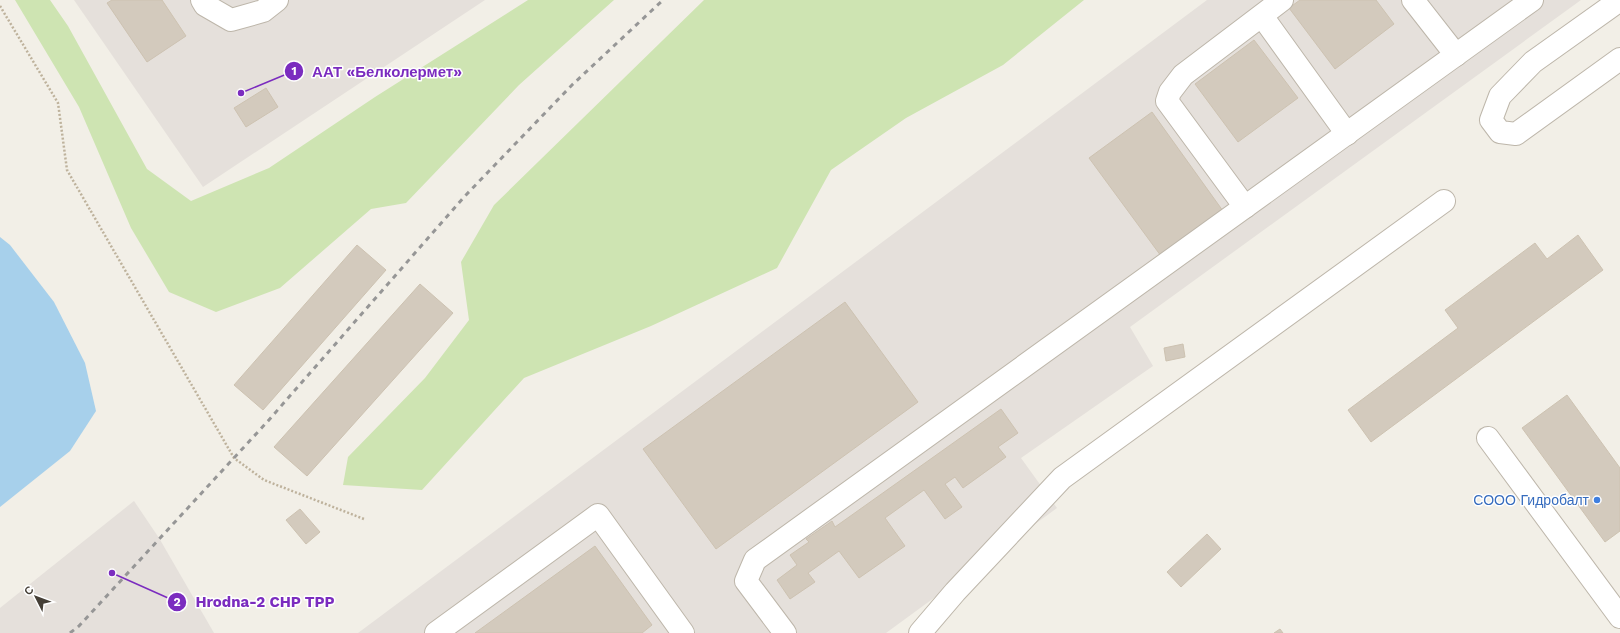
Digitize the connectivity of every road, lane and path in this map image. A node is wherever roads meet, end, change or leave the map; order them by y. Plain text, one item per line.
1 (202, 0) edge
2 (277, 0) edge
3 (1282, 0) edge
4 (1413, 0) edge
5 (1532, 0) edge
6 (1620, 0) edge
7 (0, 6) edge
8 (1262, 16) junction
9 (1456, 55) junction
10 (1620, 59) edge
11 (1347, 134) junction
12 (1444, 201) dead end
13 (1245, 207) junction
14 (1488, 438) dead end
15 (364, 519) dead end
16 (1620, 617) edge
17 (436, 633) edge
18 (682, 633) edge
19 (785, 633) edge
20 (920, 633) edge

1 - 2 lane
3 - 8 lane
4 - 9 lane
5 - 9 lane
6 - 10 lane
7 - 15 path
8 - 11 lane
8 - 13 lane
9 - 11 lane
11 - 13 lane
12 - 20 lane
13 - 19 lane
14 - 16 lane
17 - 18 lane

